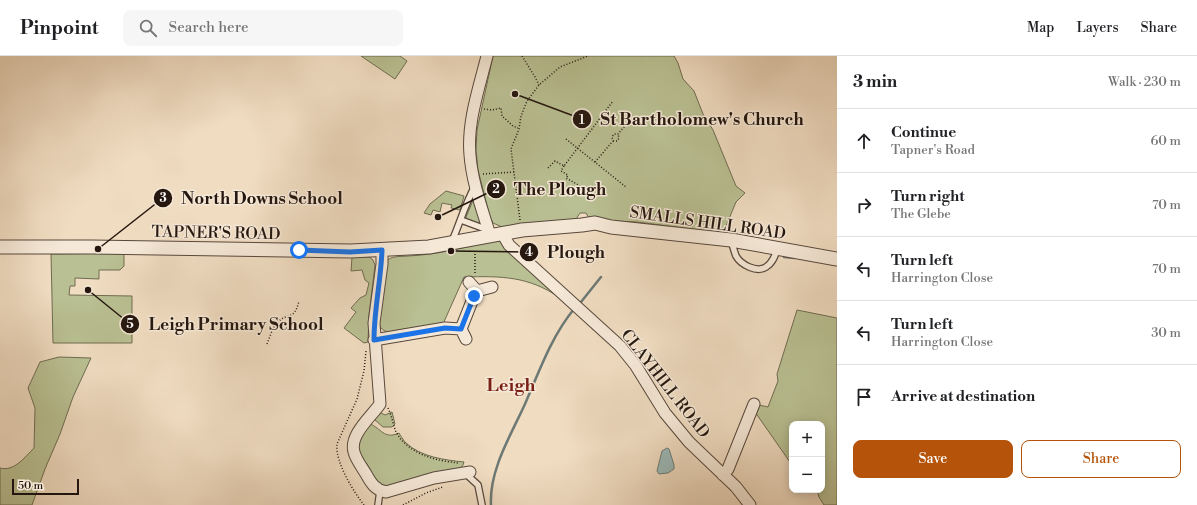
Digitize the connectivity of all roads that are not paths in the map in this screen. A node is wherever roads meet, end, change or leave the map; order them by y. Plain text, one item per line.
1 (487, 56) edge
2 (474, 180) junction
3 (461, 220) junction
4 (494, 233) junction
5 (731, 240) junction
6 (451, 243) junction
7 (0, 247) edge
8 (778, 248) junction
9 (382, 250) junction
10 (837, 259) edge
11 (492, 287) dead end
12 (461, 329) junction
13 (466, 339) dead end
14 (374, 340) junction
15 (754, 404) dead end
16 (467, 470) joint
17 (723, 475) junction
18 (380, 491) junction
19 (378, 505) edge
20 (482, 505) edge
21 (750, 505) edge

1 - 2 street, CLAYHILL ROAD
2 - 3 lane
2 - 4 street, CLAYHILL ROAD
3 - 4 lane
3 - 6 lane
4 - 5 street, SMALLS HILL ROAD
4 - 6 street, TAPNER'S ROAD
4 - 17 street, CLAYHILL ROAD
5 - 8 street, SMALLS HILL ROAD
5 - 8 lane
6 - 9 street, TAPNER'S ROAD
7 - 9 street, TAPNER'S ROAD
8 - 10 street, SMALLS HILL ROAD
9 - 14 street
11 - 12 street
12 - 13 street
12 - 14 street
14 - 18 street
15 - 17 street
16 - 18 street
16 - 20 lane
17 - 21 street, CLAYHILL ROAD
18 - 19 lane

